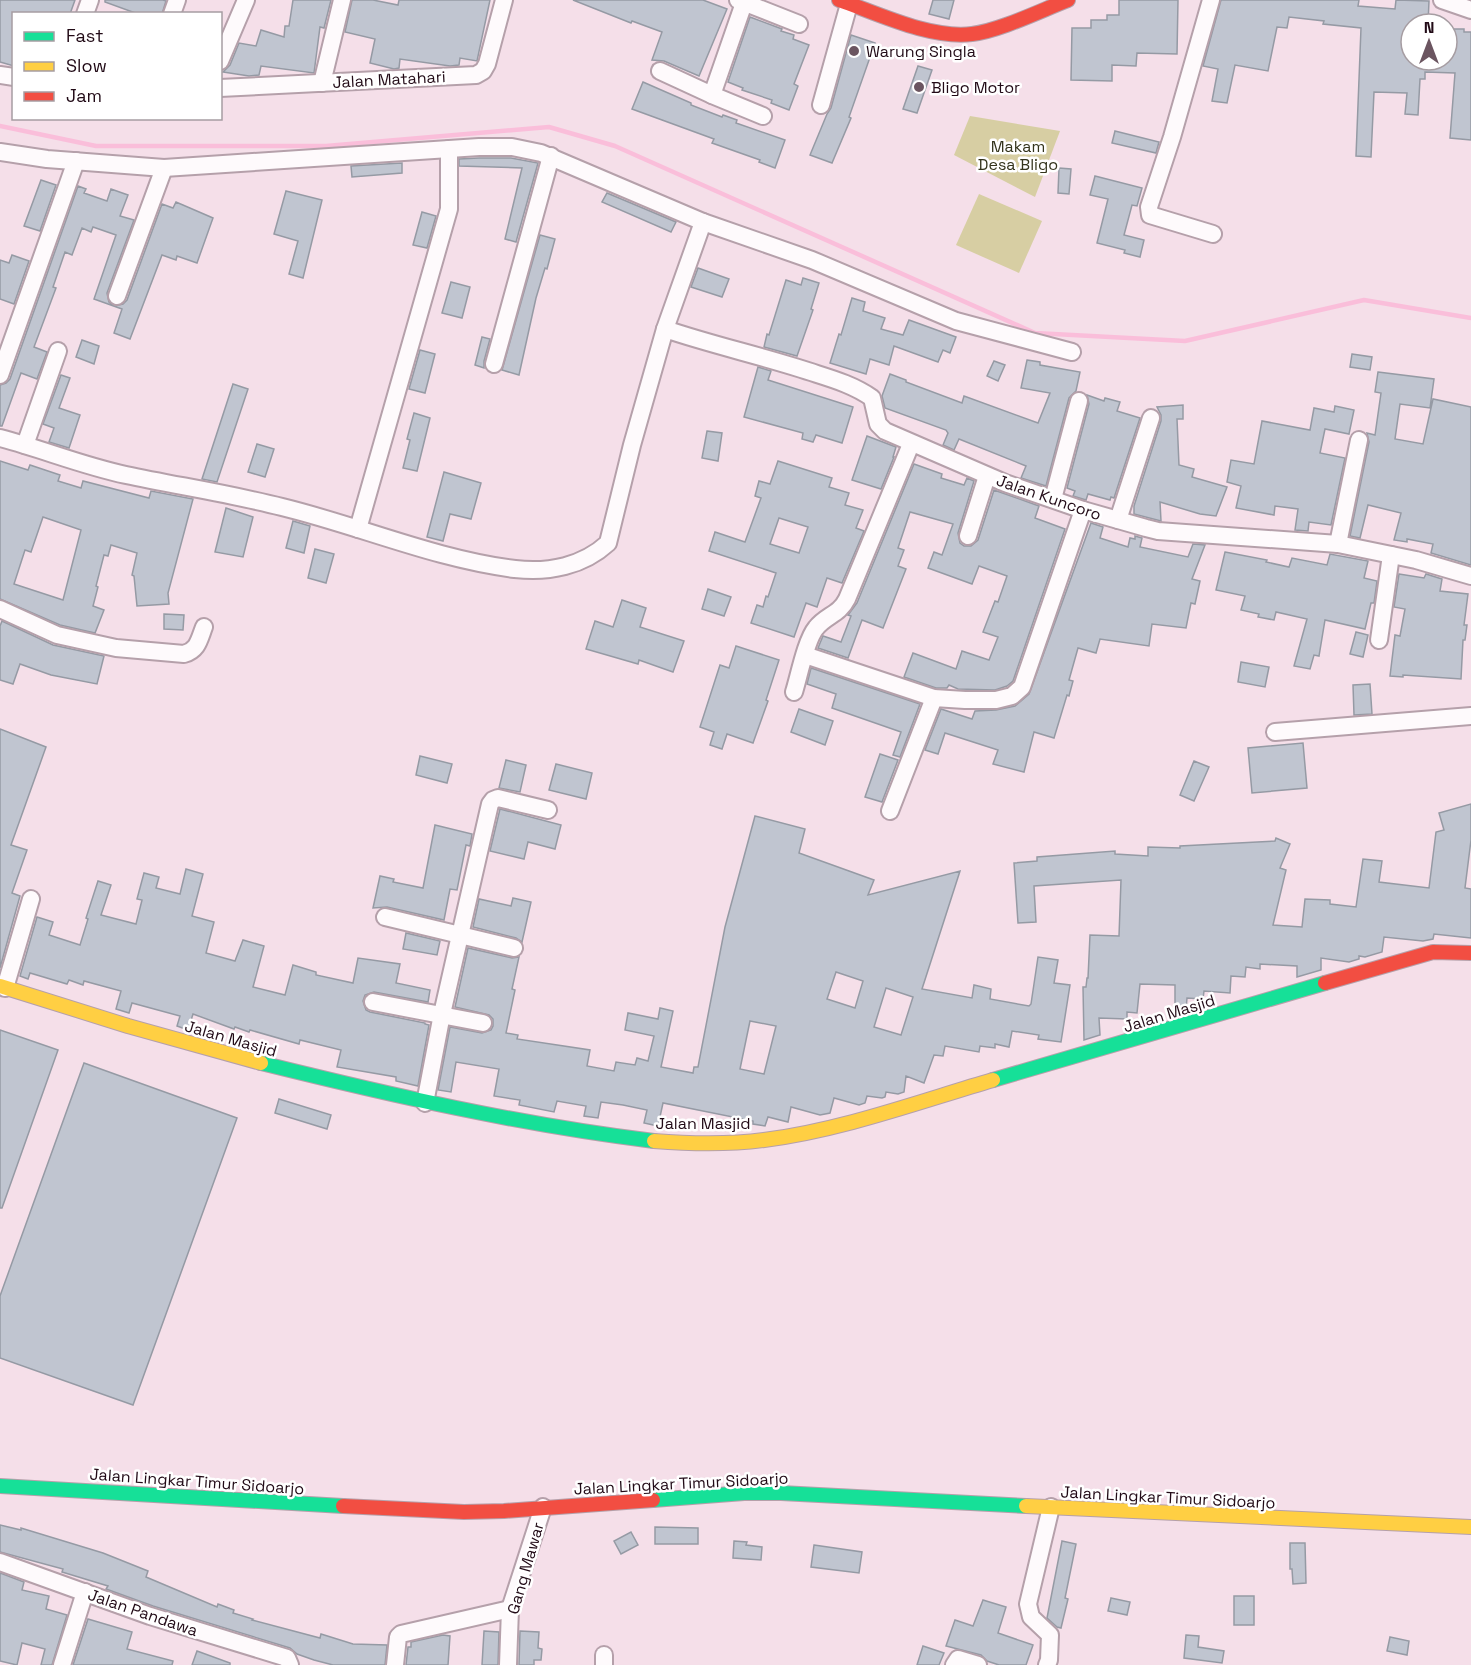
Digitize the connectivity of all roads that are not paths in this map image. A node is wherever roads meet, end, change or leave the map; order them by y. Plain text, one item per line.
1 (246, 0) edge
2 (342, 0) edge
3 (504, 0) edge
4 (1068, 0) edge
5 (1211, 0) edge
6 (1442, 0) edge
7 (743, 1) edge
8 (844, 10) edge
9 (1471, 10) edge
10 (799, 24) dead end
11 (222, 56) edge
12 (660, 71) dead end
13 (322, 82) junction
14 (222, 88) edge
15 (712, 95) junction
16 (821, 105) dead end
17 (763, 116) dead end
18 (449, 149) junction
19 (0, 152) edge
20 (551, 156) junction
21 (76, 161) junction
22 (164, 168) junction
23 (703, 222) junction
24 (1213, 234) dead end
25 (117, 296) dead end
26 (665, 329) junction
27 (58, 351) dead end
28 (1072, 352) dead end
29 (494, 364) dead end
30 (0, 375) edge
31 (1079, 400) dead end
32 (1151, 418) dead end
33 (0, 438) edge
34 (1359, 440) dead end
35 (911, 444) junction
36 (25, 445) junction
37 (987, 476) junction
38 (1053, 499) junction
39 (1083, 510) junction
40 (1118, 520) junction
41 (358, 529) junction
42 (968, 536) dead end
43 (1338, 544) junction
44 (1391, 555) junction
45 (1471, 576) edge
46 (0, 609) edge
47 (204, 627) dead end
48 (1379, 640) dead end
49 (806, 655) junction
50 (794, 692) dead end
51 (934, 698) junction
52 (1471, 716) edge
53 (1275, 732) dead end
54 (548, 810) dead end
55 (890, 811) dead end
56 (31, 899) dead end
57 (385, 917) dead end
58 (459, 936) junction
59 (514, 948) dead end
60 (1471, 953) edge
61 (3, 987) edge
62 (373, 1002) dead end
63 (442, 1014) junction
64 (483, 1023) dead end
65 (424, 1103) junction
66 (0, 1486) edge
67 (543, 1507) junction
68 (1051, 1507) junction
69 (1471, 1527) edge
70 (0, 1562) edge
71 (85, 1592) junction
72 (510, 1609) junction
73 (288, 1661) edge
74 (1052, 1663) edge
75 (62, 1665) edge
76 (395, 1665) edge
77 (508, 1665) edge
78 (954, 1665) edge
79 (978, 1665) edge

1 - 11 street
2 - 13 street
3 - 13 street, Jalan Matahari
4 - 8 street
5 - 24 street
6 - 9 street
7 - 10 street
7 - 15 street
8 - 16 street
12 - 15 street
13 - 14 street, Jalan Matahari
15 - 17 street
18 - 20 street
18 - 22 street
18 - 41 street
19 - 21 street
20 - 23 street
20 - 29 street
21 - 22 street
21 - 30 street
22 - 25 street
23 - 26 street
23 - 28 street
26 - 35 street, Jalan Kuncoro
26 - 41 street
27 - 36 street
31 - 38 street
32 - 40 street
33 - 36 street
34 - 43 street
35 - 37 street, Jalan Kuncoro
35 - 49 street
36 - 41 street
37 - 38 street, Jalan Kuncoro
37 - 42 street
38 - 39 street, Jalan Kuncoro
39 - 40 street, Jalan Kuncoro
39 - 51 street
40 - 43 street, Jalan Kuncoro
43 - 44 street, Jalan Kuncoro
44 - 45 street, Jalan Kuncoro
44 - 48 street
46 - 47 street
49 - 50 street
49 - 51 street
51 - 55 street
52 - 53 street
54 - 58 street
56 - 61 street
57 - 58 street
58 - 59 street
58 - 63 street
60 - 65 street, Jalan Masjid
61 - 65 street, Jalan Masjid
62 - 63 street
63 - 64 street
63 - 65 street
66 - 67 street, Jalan Lingkar Timur Sidoarjo
67 - 68 street, Jalan Lingkar Timur Sidoarjo
67 - 72 street, Gang Mawar
68 - 69 street, Jalan Lingkar Timur Sidoarjo
68 - 74 street
70 - 71 street, Jalan Pandawa
71 - 73 street, Jalan Pandawa
71 - 75 street
72 - 76 street
72 - 77 street, Gang Mawar
78 - 79 street

